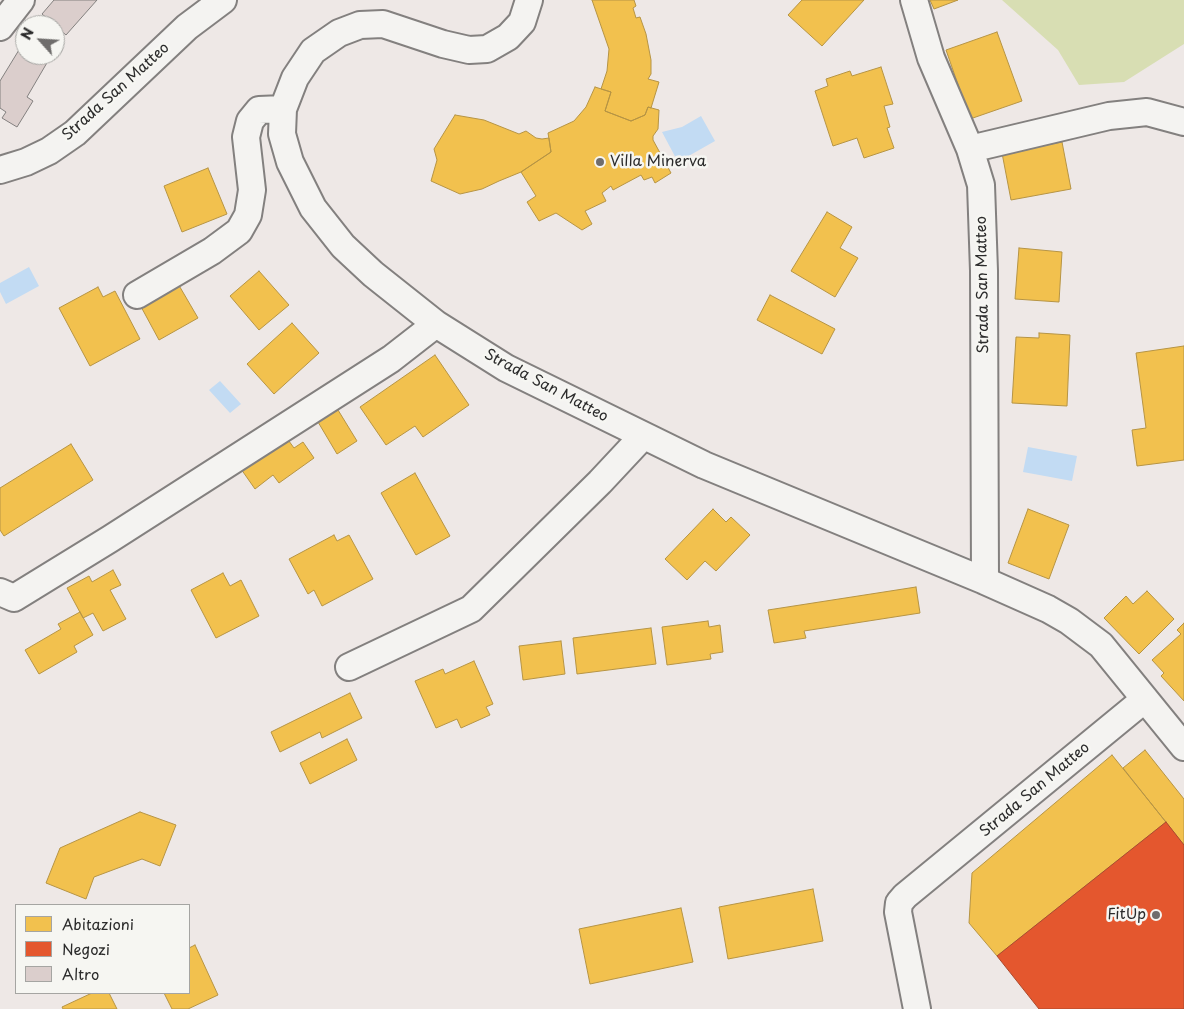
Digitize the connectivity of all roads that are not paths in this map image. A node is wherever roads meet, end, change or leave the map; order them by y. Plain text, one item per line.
1 (21, 0) edge
2 (223, 0) edge
3 (529, 0) edge
4 (914, 0) edge
5 (0, 27) edge
6 (283, 109) junction
7 (1184, 122) edge
8 (970, 149) junction
9 (0, 170) edge
10 (138, 295) dead end
11 (436, 324) junction
12 (643, 436) junction
13 (985, 581) junction
14 (0, 592) edge
15 (349, 667) dead end
16 (1145, 699) junction
17 (1184, 746) edge
18 (917, 1009) edge

1 - 5 street
2 - 9 street, Strada San Matteo
3 - 6 street, Strada San Matteo
4 - 8 street, Strada San Matteo
6 - 10 street
6 - 11 street, Strada San Matteo
7 - 8 street
8 - 13 street, Strada San Matteo
11 - 12 street, Strada San Matteo
11 - 14 street
12 - 13 street, Strada San Matteo
12 - 15 street
13 - 16 street, Strada San Matteo
16 - 17 street, Strada San Matteo
16 - 18 street, Strada San Matteo

